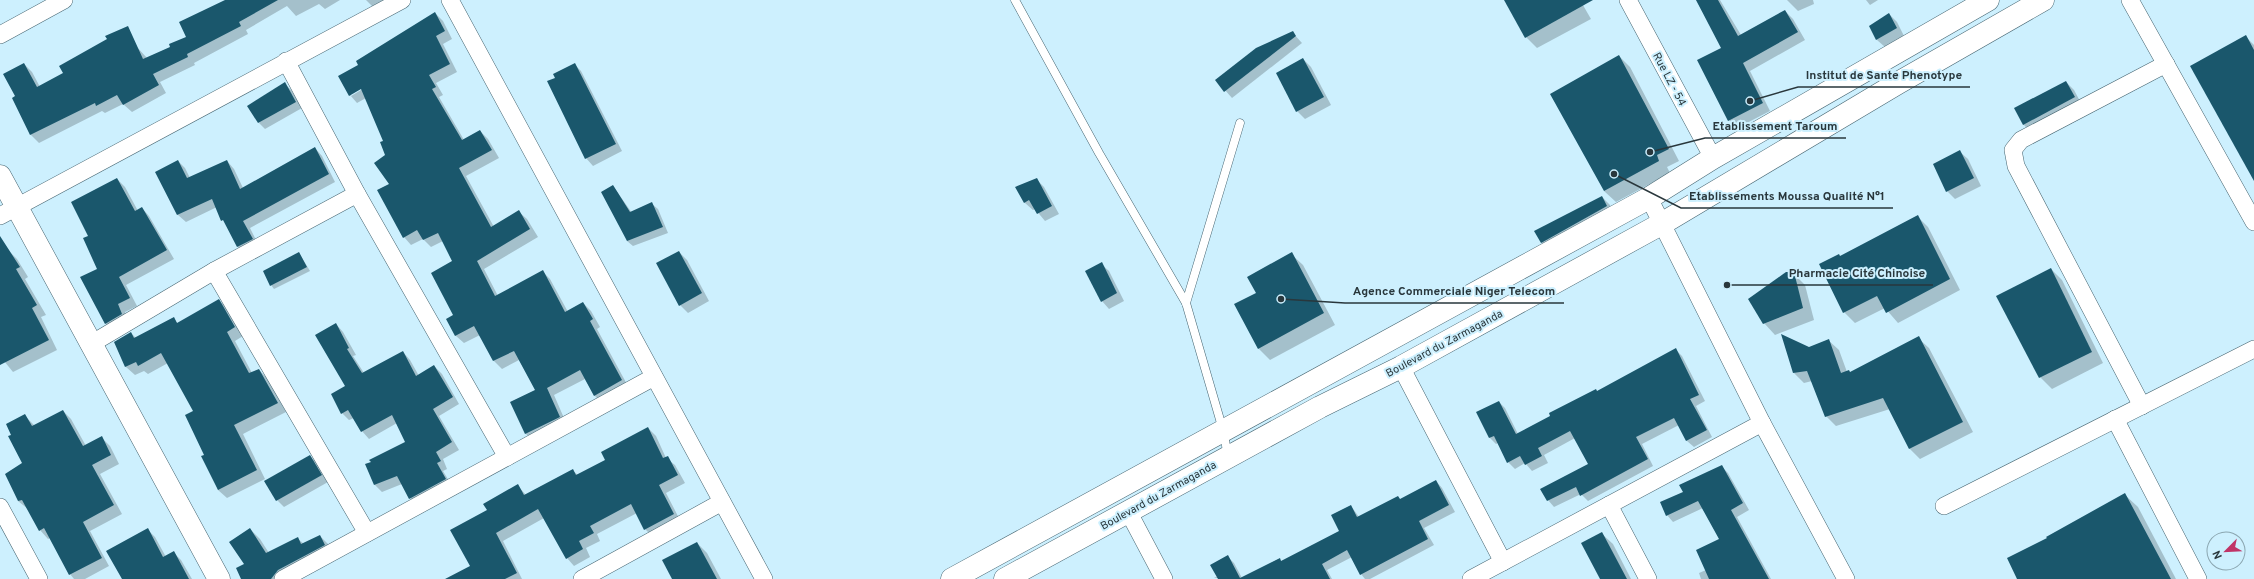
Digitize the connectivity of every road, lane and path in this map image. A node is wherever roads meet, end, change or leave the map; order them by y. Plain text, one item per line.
1 (64, 0) edge
2 (402, 0) edge
3 (450, 0) edge
4 (1016, 0) edge
5 (1628, 0) edge
6 (1988, 0) edge
7 (2043, 0) edge
8 (2130, 0) edge
9 (0, 35) edge
10 (286, 61) junction
11 (2166, 64) junction
12 (1240, 123) dead end
13 (1713, 158) junction
14 (0, 176) edge
15 (357, 194) junction
16 (1649, 198) junction
17 (8, 212) edge
18 (2254, 222) edge
19 (1663, 223) junction
20 (214, 271) junction
21 (1186, 303) junction
22 (91, 344) junction
23 (2254, 349) edge
24 (1401, 367) junction
25 (654, 377) junction
26 (2142, 406) junction
27 (2115, 419) junction
28 (1762, 423) junction
29 (1223, 430) junction
30 (507, 457) junction
31 (1228, 457) junction
32 (722, 502) junction
33 (1609, 505) junction
34 (1944, 506) dead end
35 (0, 507) edge
36 (1128, 511) junction
37 (367, 533) junction
38 (1503, 562) junction
39 (39, 579) edge
40 (220, 579) edge
41 (283, 579) edge
42 (582, 579) edge
43 (764, 579) edge
44 (952, 579) edge
45 (1005, 579) edge
46 (1164, 579) edge
47 (1471, 579) edge
48 (1648, 579) edge
49 (1846, 579) edge
50 (2198, 579) edge

1 - 9 street
2 - 10 street
3 - 25 street
4 - 21 lane
5 - 13 street, Rue LZ - 54
6 - 13 main road
7 - 19 main road, Boulevard du Zarmaganda
8 - 11 street
10 - 15 street
10 - 17 street
11 - 18 street
11 - 26 street
12 - 21 lane
13 - 16 main road
14 - 17 main road
15 - 20 street
15 - 30 street
16 - 19 street
16 - 29 main road
17 - 22 main road
19 - 24 main road, Boulevard du Zarmaganda
19 - 28 street
20 - 22 street
20 - 37 street
21 - 29 lane
22 - 40 main road
23 - 26 street
24 - 31 main road, Boulevard du Zarmaganda
24 - 38 street
25 - 30 street
25 - 32 street
26 - 27 street
27 - 34 street
27 - 50 street
28 - 33 street
28 - 49 street
29 - 31 lane
29 - 44 main road
30 - 37 street
31 - 36 main road, Boulevard du Zarmaganda
32 - 42 street
32 - 43 street
33 - 38 street
33 - 48 street
35 - 39 street
36 - 45 main road, Boulevard du Zarmaganda
36 - 46 street
37 - 41 street
38 - 47 street

